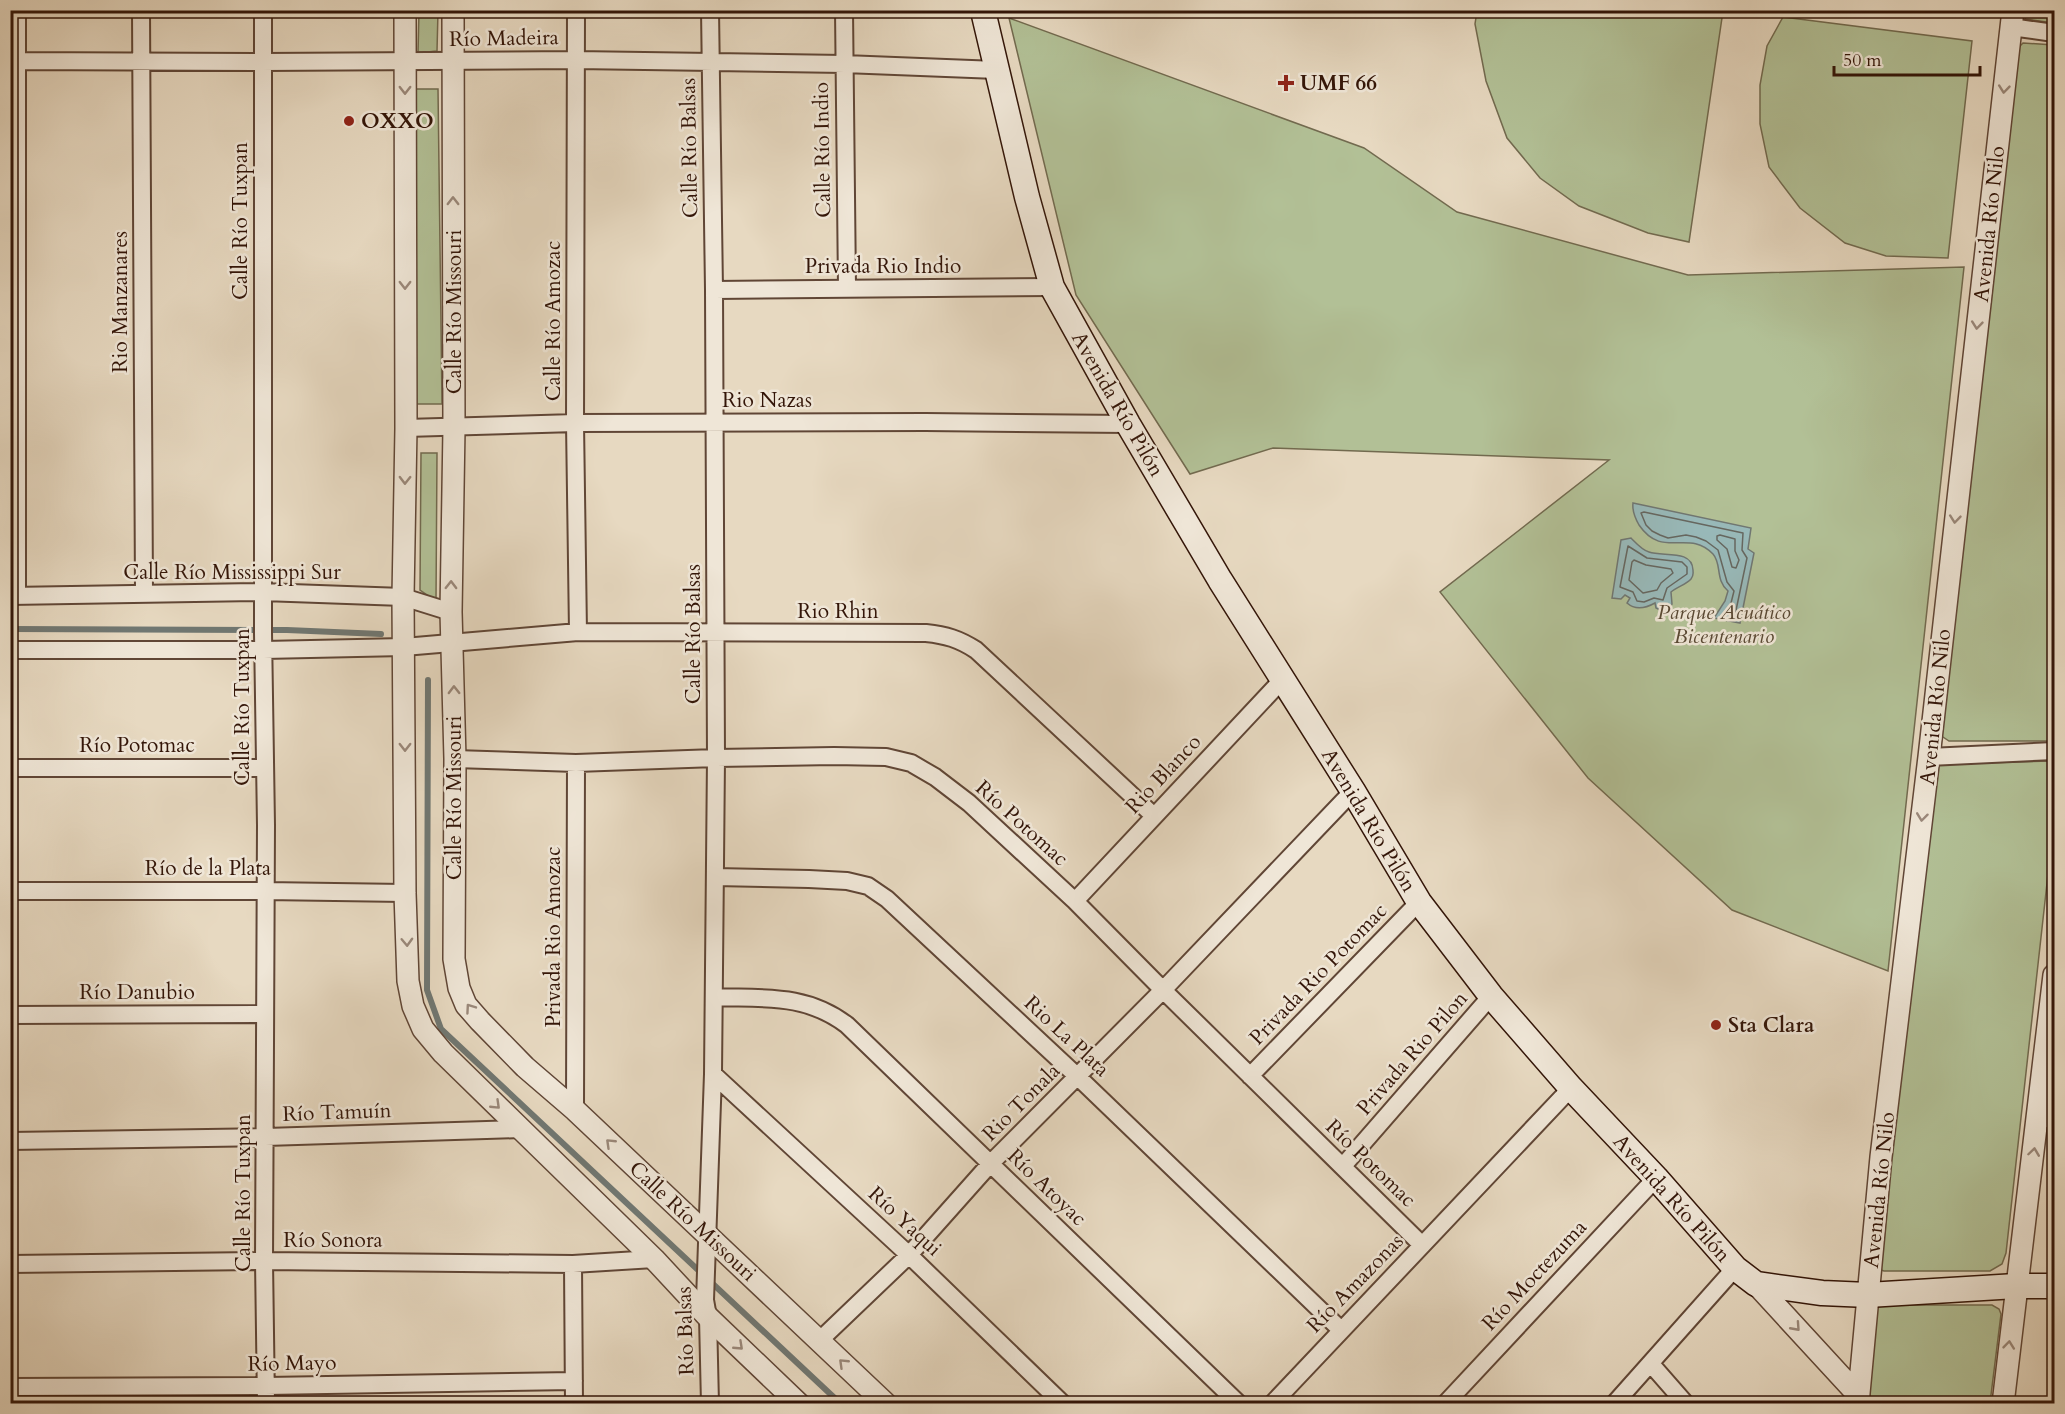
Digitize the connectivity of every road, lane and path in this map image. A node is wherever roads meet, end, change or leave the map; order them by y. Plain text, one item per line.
1 (17, 10) edge
2 (141, 10) edge
3 (263, 10) edge
4 (405, 10) edge
5 (453, 10) edge
6 (576, 10) edge
7 (710, 10) edge
8 (844, 10) edge
9 (983, 11) edge
10 (2012, 19) edge
11 (2055, 33) edge
12 (576, 60) junction
13 (14, 61) edge
14 (404, 61) junction
15 (453, 61) junction
16 (263, 62) junction
17 (710, 62) junction
18 (141, 63) junction
19 (844, 64) junction
20 (997, 70) junction
21 (1052, 287) junction
22 (847, 288) junction
23 (714, 290) junction
24 (575, 423) junction
25 (715, 423) junction
26 (1128, 424) junction
27 (406, 428) junction
28 (454, 428) junction
29 (144, 593) junction
30 (14, 596) edge
31 (403, 597) junction
32 (264, 598) junction
33 (451, 612) junction
34 (578, 632) junction
35 (715, 634) junction
36 (453, 643) junction
37 (404, 647) junction
38 (10, 650) edge
39 (264, 650) junction
40 (1283, 679) junction
41 (2055, 751) edge
42 (1929, 757) junction
43 (716, 758) junction
44 (455, 759) junction
45 (576, 763) junction
46 (10, 768) edge
47 (264, 768) junction
48 (1353, 791) junction
49 (1154, 816) junction
50 (715, 877) junction
51 (10, 891) edge
52 (265, 891) junction
53 (405, 893) junction
54 (1075, 901) junction
55 (1419, 902) junction
56 (2055, 975) edge
57 (1163, 990) junction
58 (1491, 996) junction
59 (714, 997) junction
60 (264, 1014) junction
61 (10, 1015) edge
62 (713, 1074) junction
63 (1250, 1076) junction
64 (1078, 1077) junction
65 (1571, 1088) junction
66 (576, 1110) junction
67 (2046, 1119) edge
68 (520, 1129) junction
69 (266, 1137) junction
70 (10, 1141) edge
71 (990, 1164) junction
72 (1343, 1166) junction
73 (1656, 1178) junction
74 (708, 1236) junction
75 (1422, 1245) junction
76 (909, 1255) junction
77 (707, 1257) joint
78 (654, 1259) junction
79 (264, 1262) junction
80 (10, 1264) edge
81 (573, 1264) junction
82 (1736, 1268) junction
83 (1756, 1284) junction
84 (2016, 1286) junction
85 (2055, 1286) edge
86 (1868, 1295) junction
87 (707, 1308) junction
88 (1341, 1330) junction
89 (820, 1341) junction
90 (1651, 1364) junction
91 (574, 1381) junction
92 (266, 1386) junction
93 (10, 1387) edge
94 (1858, 1400) edge
95 (266, 1404) edge
96 (574, 1404) edge
97 (710, 1404) edge
98 (799, 1404) edge
99 (886, 1404) edge
100 (1063, 1404) edge
101 (1239, 1404) edge
102 (1272, 1404) edge
103 (1445, 1404) edge
104 (1614, 1404) edge
105 (1686, 1404) edge
106 (2003, 1404) edge

1 - 13 street
2 - 18 street, Rio Manzanares
3 - 16 street, Calle Río Tuxpan
4 - 14 street
5 - 15 street, Calle Río Missouri
6 - 12 street, Calle Río Amozac
7 - 17 street, Calle Río Balsas
8 - 19 street, Calle Río Indio
9 - 20 main road, Avenida Río Pilón
10 - 11 street
10 -> 42 street, Avenida Río Nilo
12 - 15 street, Río Madeira
12 - 17 street, Río Madeira
12 - 24 street, Calle Río Amozac
13 - 18 street, Río Madeira
13 - 30 street
14 - 15 street, Río Madeira
14 - 16 street, Río Madeira
14 -> 27 street
28 -> 15 street, Calle Río Missouri
16 - 18 street, Río Madeira
16 - 32 street, Calle Río Tuxpan
17 - 19 street, Río Madeira
17 - 23 street, Calle Río Balsas
18 - 29 street, Rio Manzanares
19 - 20 street, Río Madeira
19 - 22 street, Calle Río Indio
20 - 21 main road, Avenida Río Pilón
21 - 22 street, Privada Rio Indio
21 - 26 main road, Avenida Río Pilón
22 - 23 street, Privada Rio Indio
23 - 25 street, Calle Río Balsas
24 - 25 street, Rio Nazas
24 - 28 street, Rio Nazas
24 - 34 street, Calle Río Amozac
25 - 26 street, Rio Nazas
25 - 35 street, Calle Río Balsas
26 - 40 main road, Avenida Río Pilón
27 - 28 street, Rio Nazas
27 -> 31 street
33 -> 28 street, Calle Río Missouri
29 - 30 street, Calle Río Mississippi Sur
29 - 32 street, Calle Río Mississippi Sur
31 - 32 street, Calle Río Mississippi Sur
31 - 33 street, Calle Río Mississippi Sur
31 - 37 street
32 - 39 street, Calle Río Tuxpan
33 - 36 street, Calle Río Missouri
34 - 35 street, Rio Rhin
34 - 36 street, Rio Rhin
35 - 43 street, Calle Río Balsas
35 - 49 street, Rio Rhin
36 - 37 street, Rio Rhin
44 -> 36 street, Calle Río Missouri
37 - 39 street, Rio Rhin
37 -> 53 street
38 - 39 street, Rio Rhin
39 - 47 street, Calle Río Tuxpan
40 - 48 main road, Avenida Río Pilón
40 - 49 street, Rio Blanco
41 - 42 street
42 -> 86 street, Avenida Río Nilo
43 - 45 street, Río Potomac
43 - 50 street, Calle Río Balsas
43 - 54 street, Río Potomac
44 - 45 street, Río Potomac
66 -> 44 street, Calle Río Missouri
45 - 66 street, Privada Rio Amozac
46 - 47 street, Río Potomac
47 - 52 street, Calle Río Tuxpan
48 - 55 main road, Avenida Río Pilón
48 - 57 street, Rio Tonala
49 - 54 street, Rio Blanco
50 - 59 street, Calle Río Balsas
50 - 64 street, Rio La Plata
51 - 52 street, Río de la Plata
52 - 53 street, Río de la Plata
52 - 60 street, Calle Río Tuxpan
53 -> 68 street
54 - 57 street, Río Potomac
55 - 58 main road, Avenida Río Pilón
55 - 63 street, Privada Rio Potomac
56 - 67 street
57 - 63 street, Río Potomac
57 - 64 street, Rio Tonala
58 - 65 main road, Avenida Río Pilón
58 - 72 street, Privada Rio Pilon
59 - 62 street, Calle Río Balsas
59 - 71 street, Río Atoyac
60 - 61 street, Río Danubio
60 - 69 street, Calle Río Tuxpan
62 - 74 street, Calle Río Balsas
62 - 76 street, Río Yaqui
63 - 72 street, Río Potomac
64 - 71 street, Rio Tonala
64 - 88 street, Rio La Plata
65 - 73 main road, Avenida Río Pilón
65 - 75 street, Río Amazonas
74 -> 66 street, Calle Río Missouri
84 -> 67 street
68 - 69 street, Río Tamuín
68 - 78 street
69 - 70 street, Río Tamuín
69 - 79 street, Calle Río Tuxpan
71 - 76 street, Rio Tonala
71 - 101 street, Río Atoyac
72 - 75 street, Río Potomac
73 - 82 main road, Avenida Río Pilón
73 - 103 street, Río Moctezuma
74 - 77 street, Calle Río Balsas
74 - 89 street, Calle Río Missouri
75 - 88 street, Río Amazonas
76 - 89 street, Rio Tonala
76 - 100 street, Río Yaqui
77 - 87 street, Río Balsas
78 - 81 street, Río Sonora
78 - 87 street
79 - 80 street, Río Sonora
79 - 81 street, Río Sonora
79 - 92 street, Calle Río Tuxpan
81 - 91 street
82 - 83 main road, Avenida Río Pilón
82 - 90 street
83 - 86 main road
83 -> 94 street
84 - 85 main road
84 - 86 main road
106 -> 84 street
86 - 94 street, Avenida Río Nilo
87 - 97 street, Río Balsas
87 -> 98 street
88 - 102 street, Río Amazonas
99 -> 89 street, Calle Río Missouri
90 - 104 street
90 - 105 street
91 - 92 street, Río Mayo
91 - 96 street
92 - 93 street, Río Mayo
92 - 95 street, Calle Río Tuxpan

